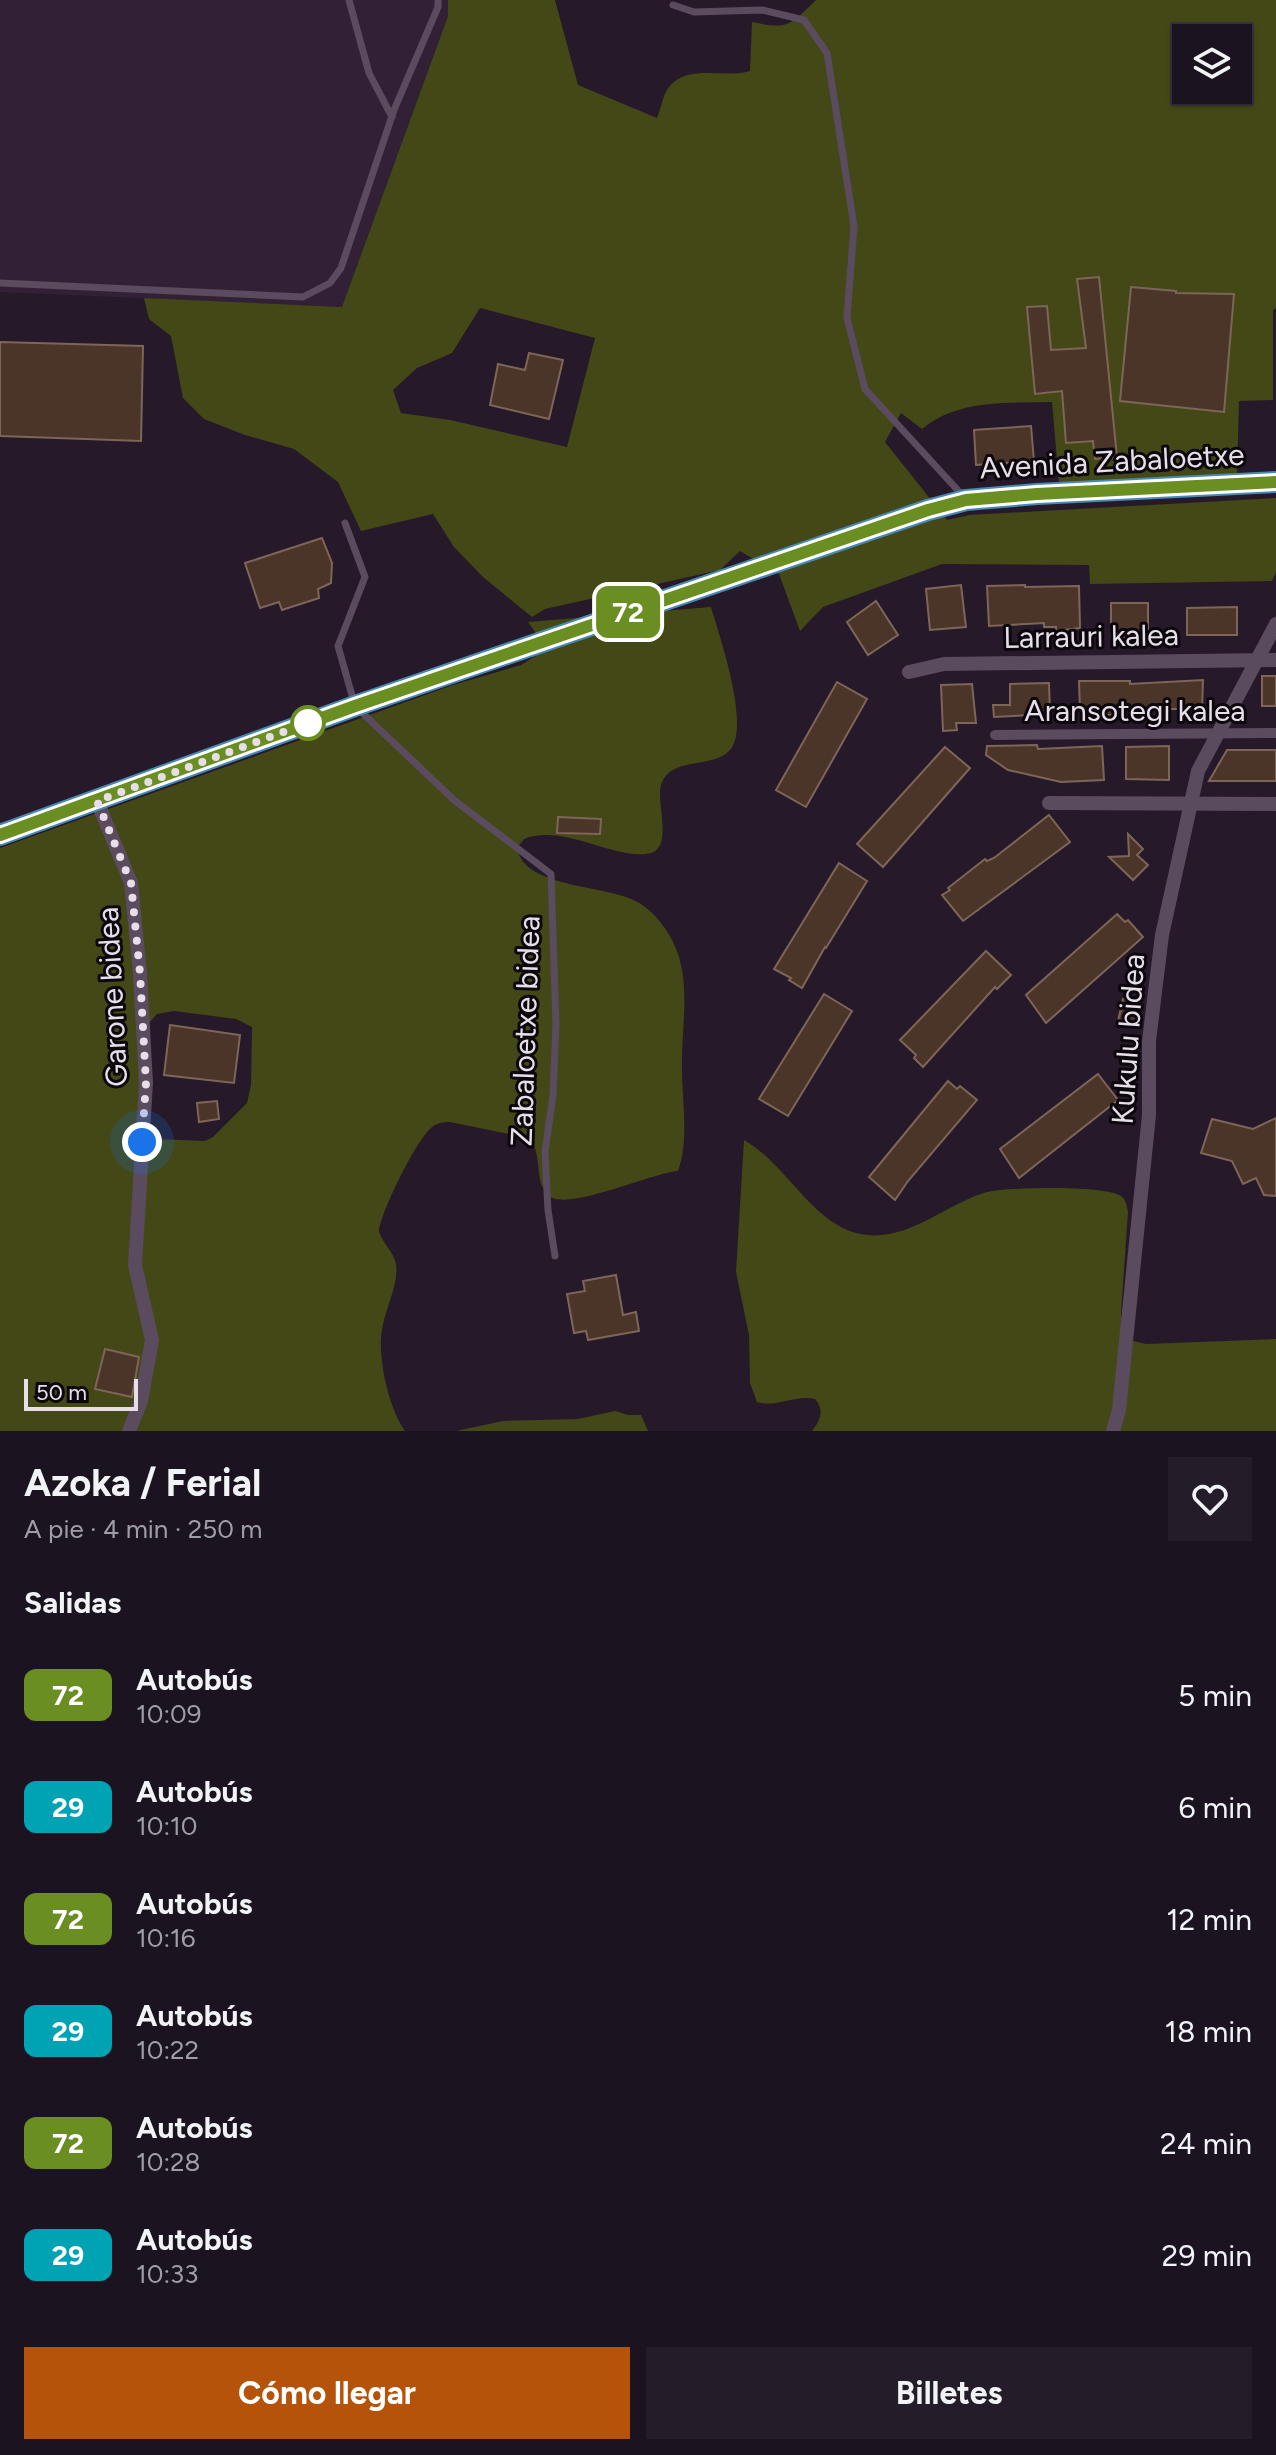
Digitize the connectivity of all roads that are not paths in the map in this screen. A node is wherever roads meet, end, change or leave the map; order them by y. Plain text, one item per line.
1 (349, 0) edge
2 (438, 0) edge
3 (673, 5) dead end
4 (392, 117) junction
5 (0, 283) edge
6 (1276, 482) edge
7 (966, 500) junction
8 (345, 523) dead end
9 (1276, 624) edge
10 (1258, 660) junction
11 (1276, 660) edge
12 (909, 672) dead end
13 (355, 706) junction
14 (1276, 733) edge
15 (1218, 734) junction
16 (995, 735) dead end
17 (97, 801) junction
18 (1049, 803) dead end
19 (1276, 804) edge
20 (1189, 805) junction
21 (0, 835) edge
22 (555, 1256) dead end
23 (129, 1431) edge
24 (1113, 1431) edge

1 - 4 lane
2 - 4 lane
3 - 7 lane
4 - 5 lane
6 - 7 main road, Avenida Zabaloetxe
7 - 13 main road, Avenida Zabaloetxe
8 - 13 lane
9 - 10 street, Kukulu bidea
10 - 11 street, Larrauri kalea
10 - 12 street, Larrauri kalea
10 - 15 street, Kukulu bidea
13 - 17 main road, Avenida Zabaloetxe
13 - 22 lane, Zabaloetxe bidea
14 - 15 street, Aransotegi kalea
15 - 16 street, Aransotegi kalea
15 - 20 street, Kukulu bidea
17 - 21 main road, Avenida Zabaloetxe
17 - 23 street, Garone bidea
18 - 20 street
19 - 20 street
20 - 24 street, Kukulu bidea

